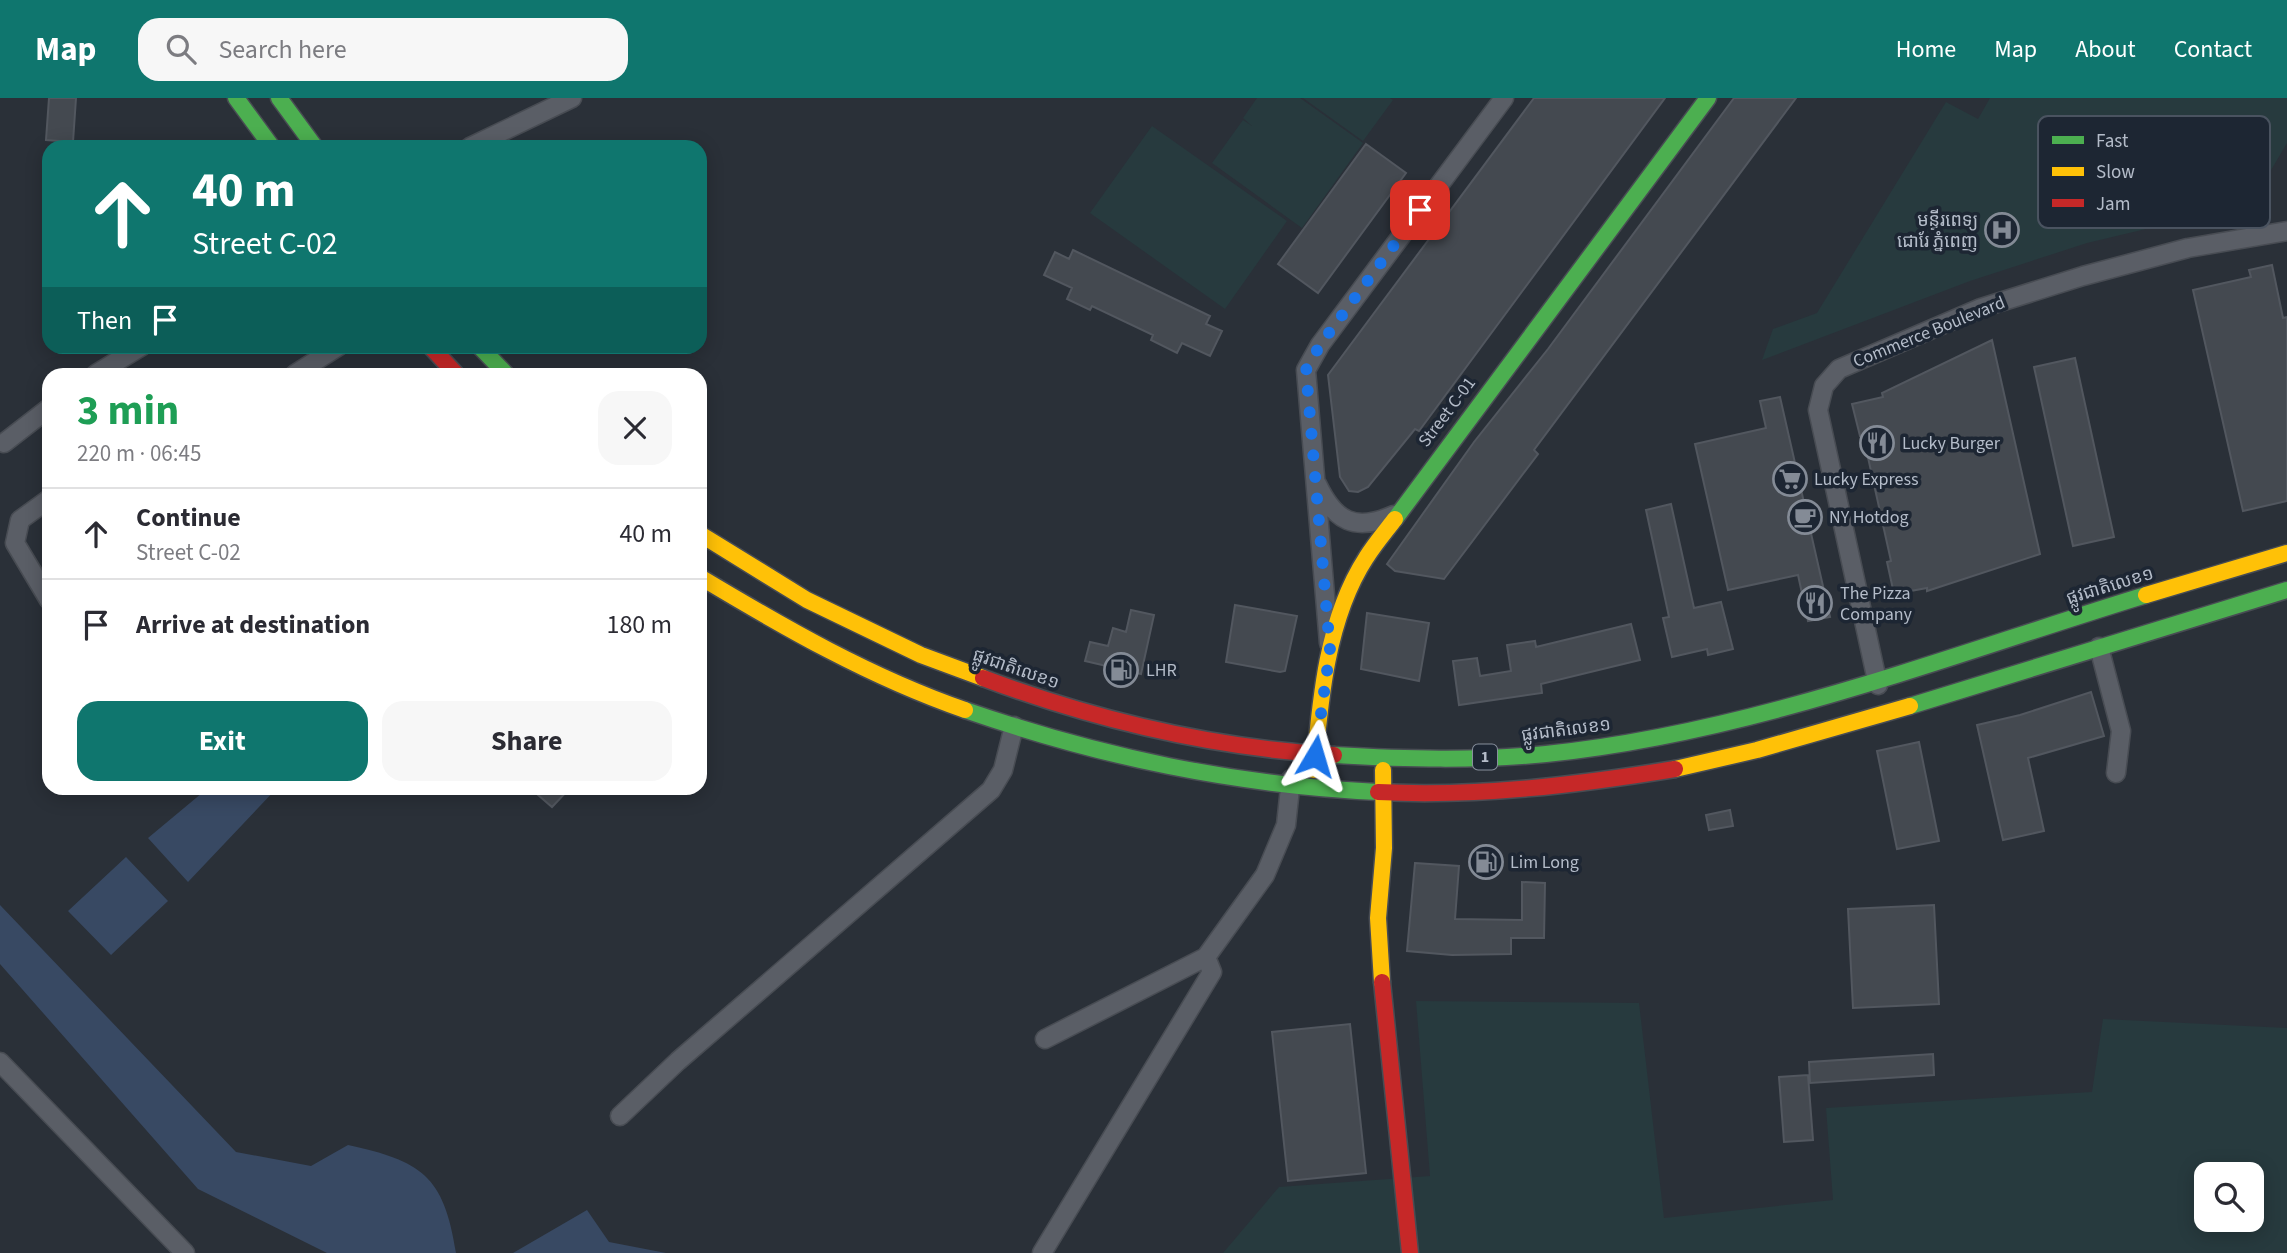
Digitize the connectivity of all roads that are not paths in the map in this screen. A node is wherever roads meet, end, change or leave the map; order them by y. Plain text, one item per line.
1 (236, 98) edge
2 (279, 98) edge
3 (572, 98) edge
4 (1504, 98) edge
5 (1708, 98) edge
6 (267, 140) edge
7 (310, 140) edge
8 (485, 140) edge
9 (2287, 231) edge
10 (131, 354) edge
11 (327, 354) edge
12 (437, 354) edge
13 (487, 354) edge
14 (112, 368) edge
15 (305, 368) edge
16 (450, 368) edge
17 (500, 368) edge
18 (42, 413) edge
19 (4, 443) dead end
20 (1312, 474) junction
21 (42, 504) edge
22 (1394, 515) junction
23 (707, 538) edge
24 (2287, 553) edge
25 (707, 581) edge
26 (42, 588) edge
27 (2287, 590) edge
28 (2099, 647) junction
29 (1330, 650) junction
30 (1877, 680) junction
31 (1886, 715) junction
32 (1014, 726) junction
33 (1292, 754) junction
34 (1315, 756) junction
35 (1383, 760) junction
36 (2116, 773) dead end
37 (1290, 789) junction
38 (1313, 792) junction
39 (1384, 795) junction
40 (1206, 957) junction
41 (1045, 1039) dead end
42 (0, 1062) edge
43 (620, 1116) dead end
44 (185, 1253) edge
45 (1042, 1253) edge
46 (1410, 1253) edge

1 - 6 main road
2 - 7 main road
3 - 8 street
4 - 20 street
5 - 22 main road, Street C-01
9 - 30 street, Commerce Boulevard
10 - 14 street
11 - 15 street
12 - 16 main road
13 - 17 main road
18 - 19 street
20 - 22 street
20 - 29 street
21 - 26 street
22 - 29 main road, Street C-01
23 - 33 main road, ផ្លូវជាតិលេខ១ / 1
24 - 30 main road, ផ្លូវជាតិលេខ១ / 1
25 - 32 main road, 1
27 - 28 main road, 1
28 - 31 main road, 1
28 - 36 street
29 - 34 main road, Street C-01
30 - 31 street, Commerce Boulevard
30 - 35 main road, ផ្លូវជាតិលេខ១ / 1
31 - 39 main road, 1
32 - 37 main road, 1
32 - 43 street
33 - 34 main road, ផ្លូវជាតិលេខ១ / 1
33 - 37 street
34 - 35 main road, ផ្លូវជាតិលេខ១ / 1
34 - 38 main road, Street C-01
35 - 39 main road
37 - 38 main road, 1
37 - 40 street
38 - 39 main road, 1
39 - 46 main road
40 - 41 street
40 - 45 street
42 - 44 street

